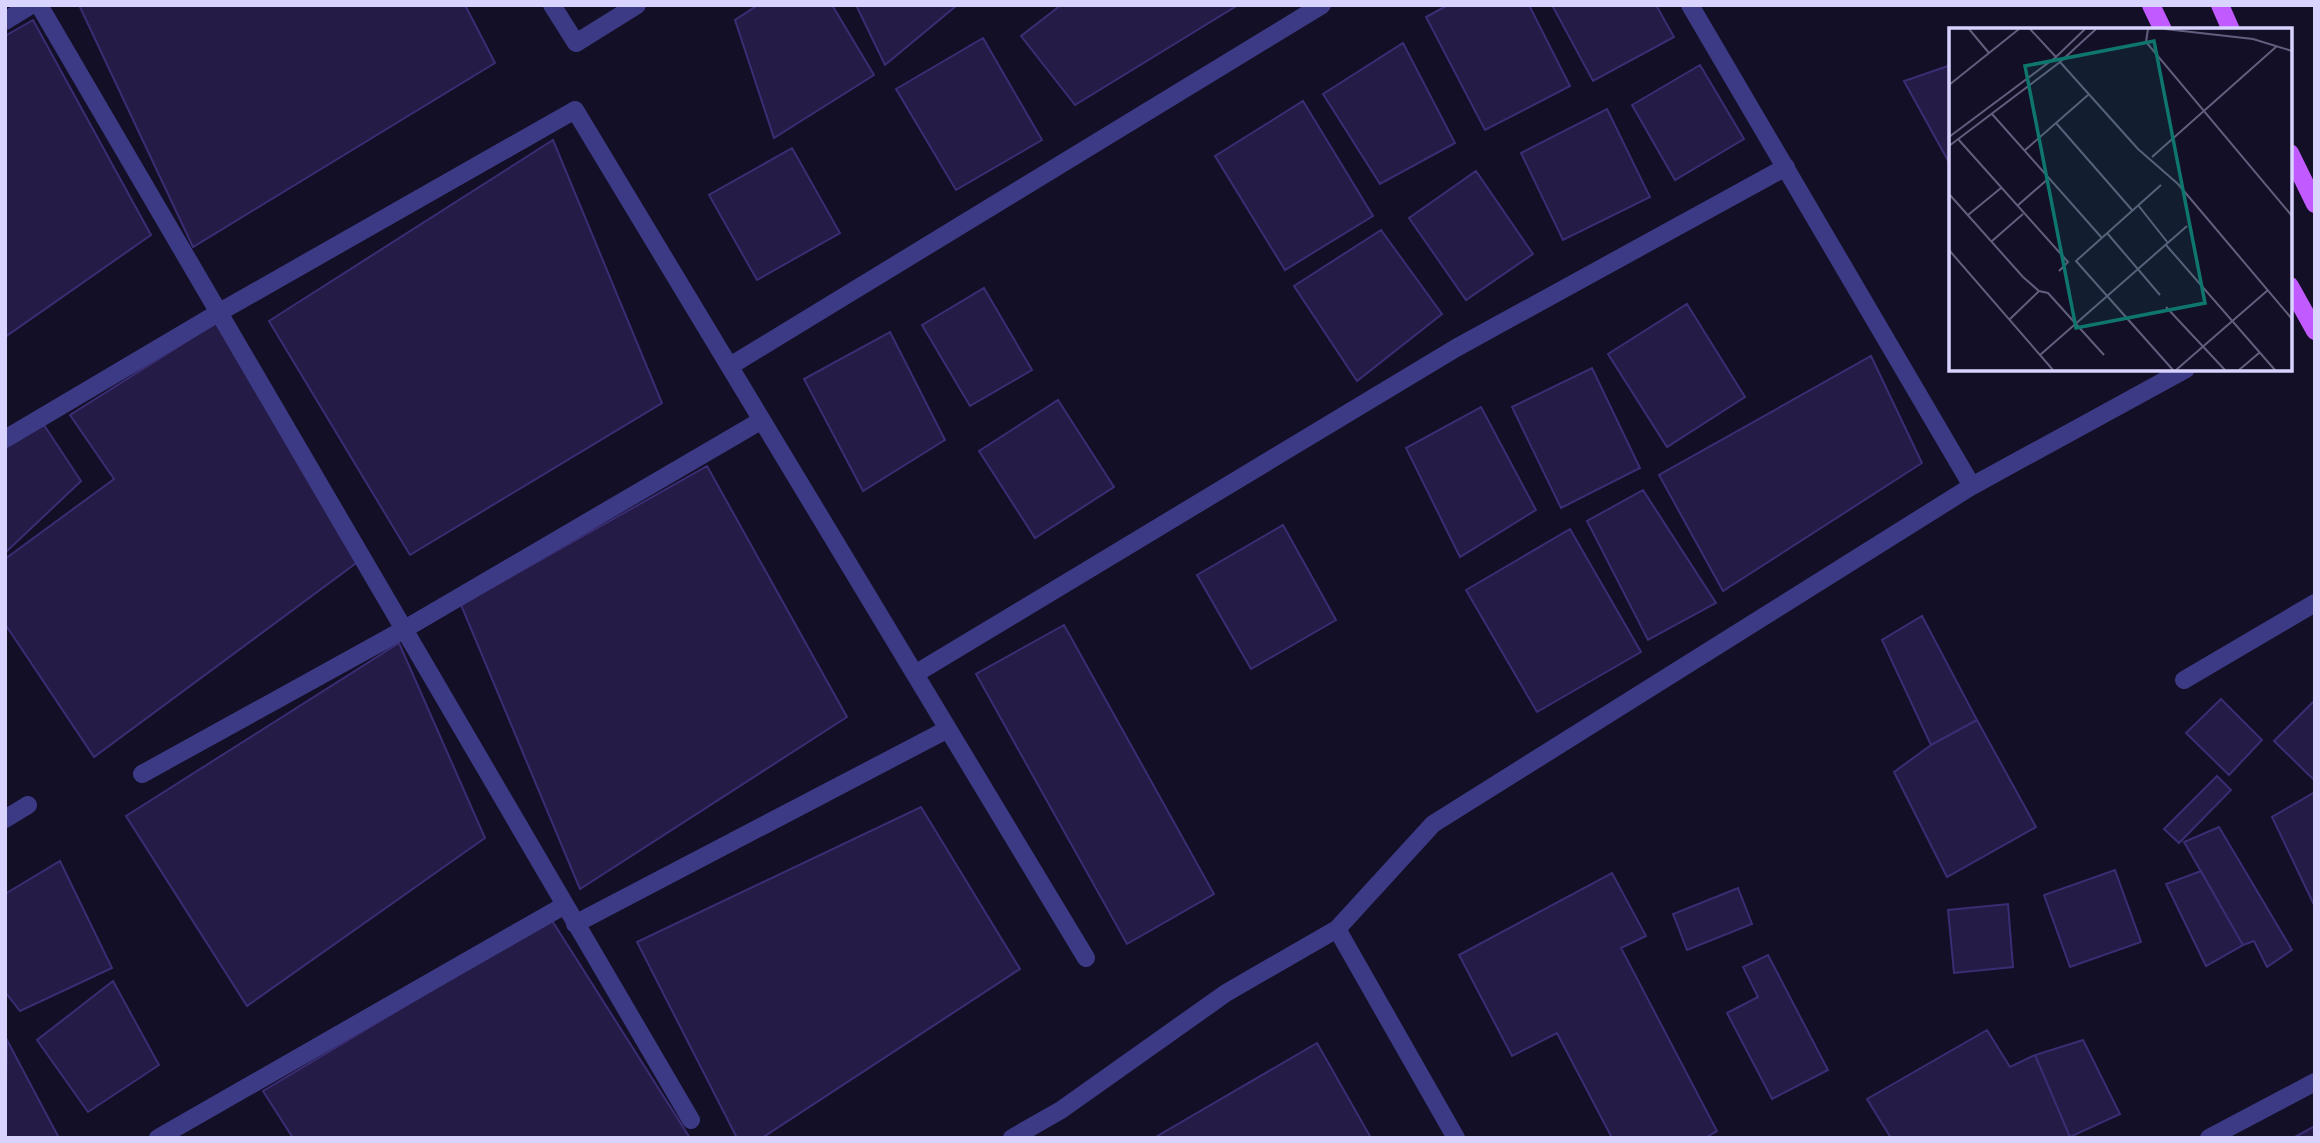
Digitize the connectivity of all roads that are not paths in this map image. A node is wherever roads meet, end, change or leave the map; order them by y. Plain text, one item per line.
1 (31, 5) edge
2 (39, 5) edge
3 (552, 5) edge
4 (637, 5) edge
5 (1322, 5) edge
6 (1690, 5) edge
7 (2151, 5) edge
8 (2220, 5) edge
9 (5, 21) edge
10 (2162, 28) edge
11 (2230, 28) edge
12 (2292, 155) edge
13 (1786, 167) junction
14 (2309, 176) edge
15 (2315, 204) edge
16 (2295, 309) edge
17 (218, 313) junction
18 (2315, 331) edge
19 (730, 366) junction
20 (2182, 371) edge
21 (762, 420) junction
22 (5, 439) edge
23 (1972, 486) junction
24 (2315, 603) edge
25 (403, 630) junction
26 (915, 674) junction
27 (2184, 680) dead end
28 (948, 729) junction
29 (142, 774) dead end
30 (28, 805) dead end
31 (5, 819) edge
32 (565, 905) junction
33 (575, 924) junction
34 (1337, 929) junction
35 (1086, 958) dead end
36 (2315, 1082) edge
37 (691, 1120) dead end
38 (158, 1138) edge
39 (1012, 1138) edge
40 (1456, 1138) edge
41 (2210, 1138) edge

1 - 9 street
2 - 17 street
3 - 4 street
5 - 19 street
6 - 13 street
7 - 10 main road
8 - 11 main road
12 - 14 main road
13 - 23 street
13 - 26 street
14 - 15 main road
16 - 18 main road
17 - 19 street
17 - 22 street
17 - 25 street
19 - 21 street
20 - 23 street
21 - 25 street
21 - 26 street
23 - 34 street
24 - 27 street
25 - 29 street
25 - 32 street
26 - 28 street
28 - 33 street
28 - 35 street
30 - 31 street
32 - 33 street
32 - 38 street
33 - 37 street
34 - 39 street
34 - 40 street
36 - 41 street

